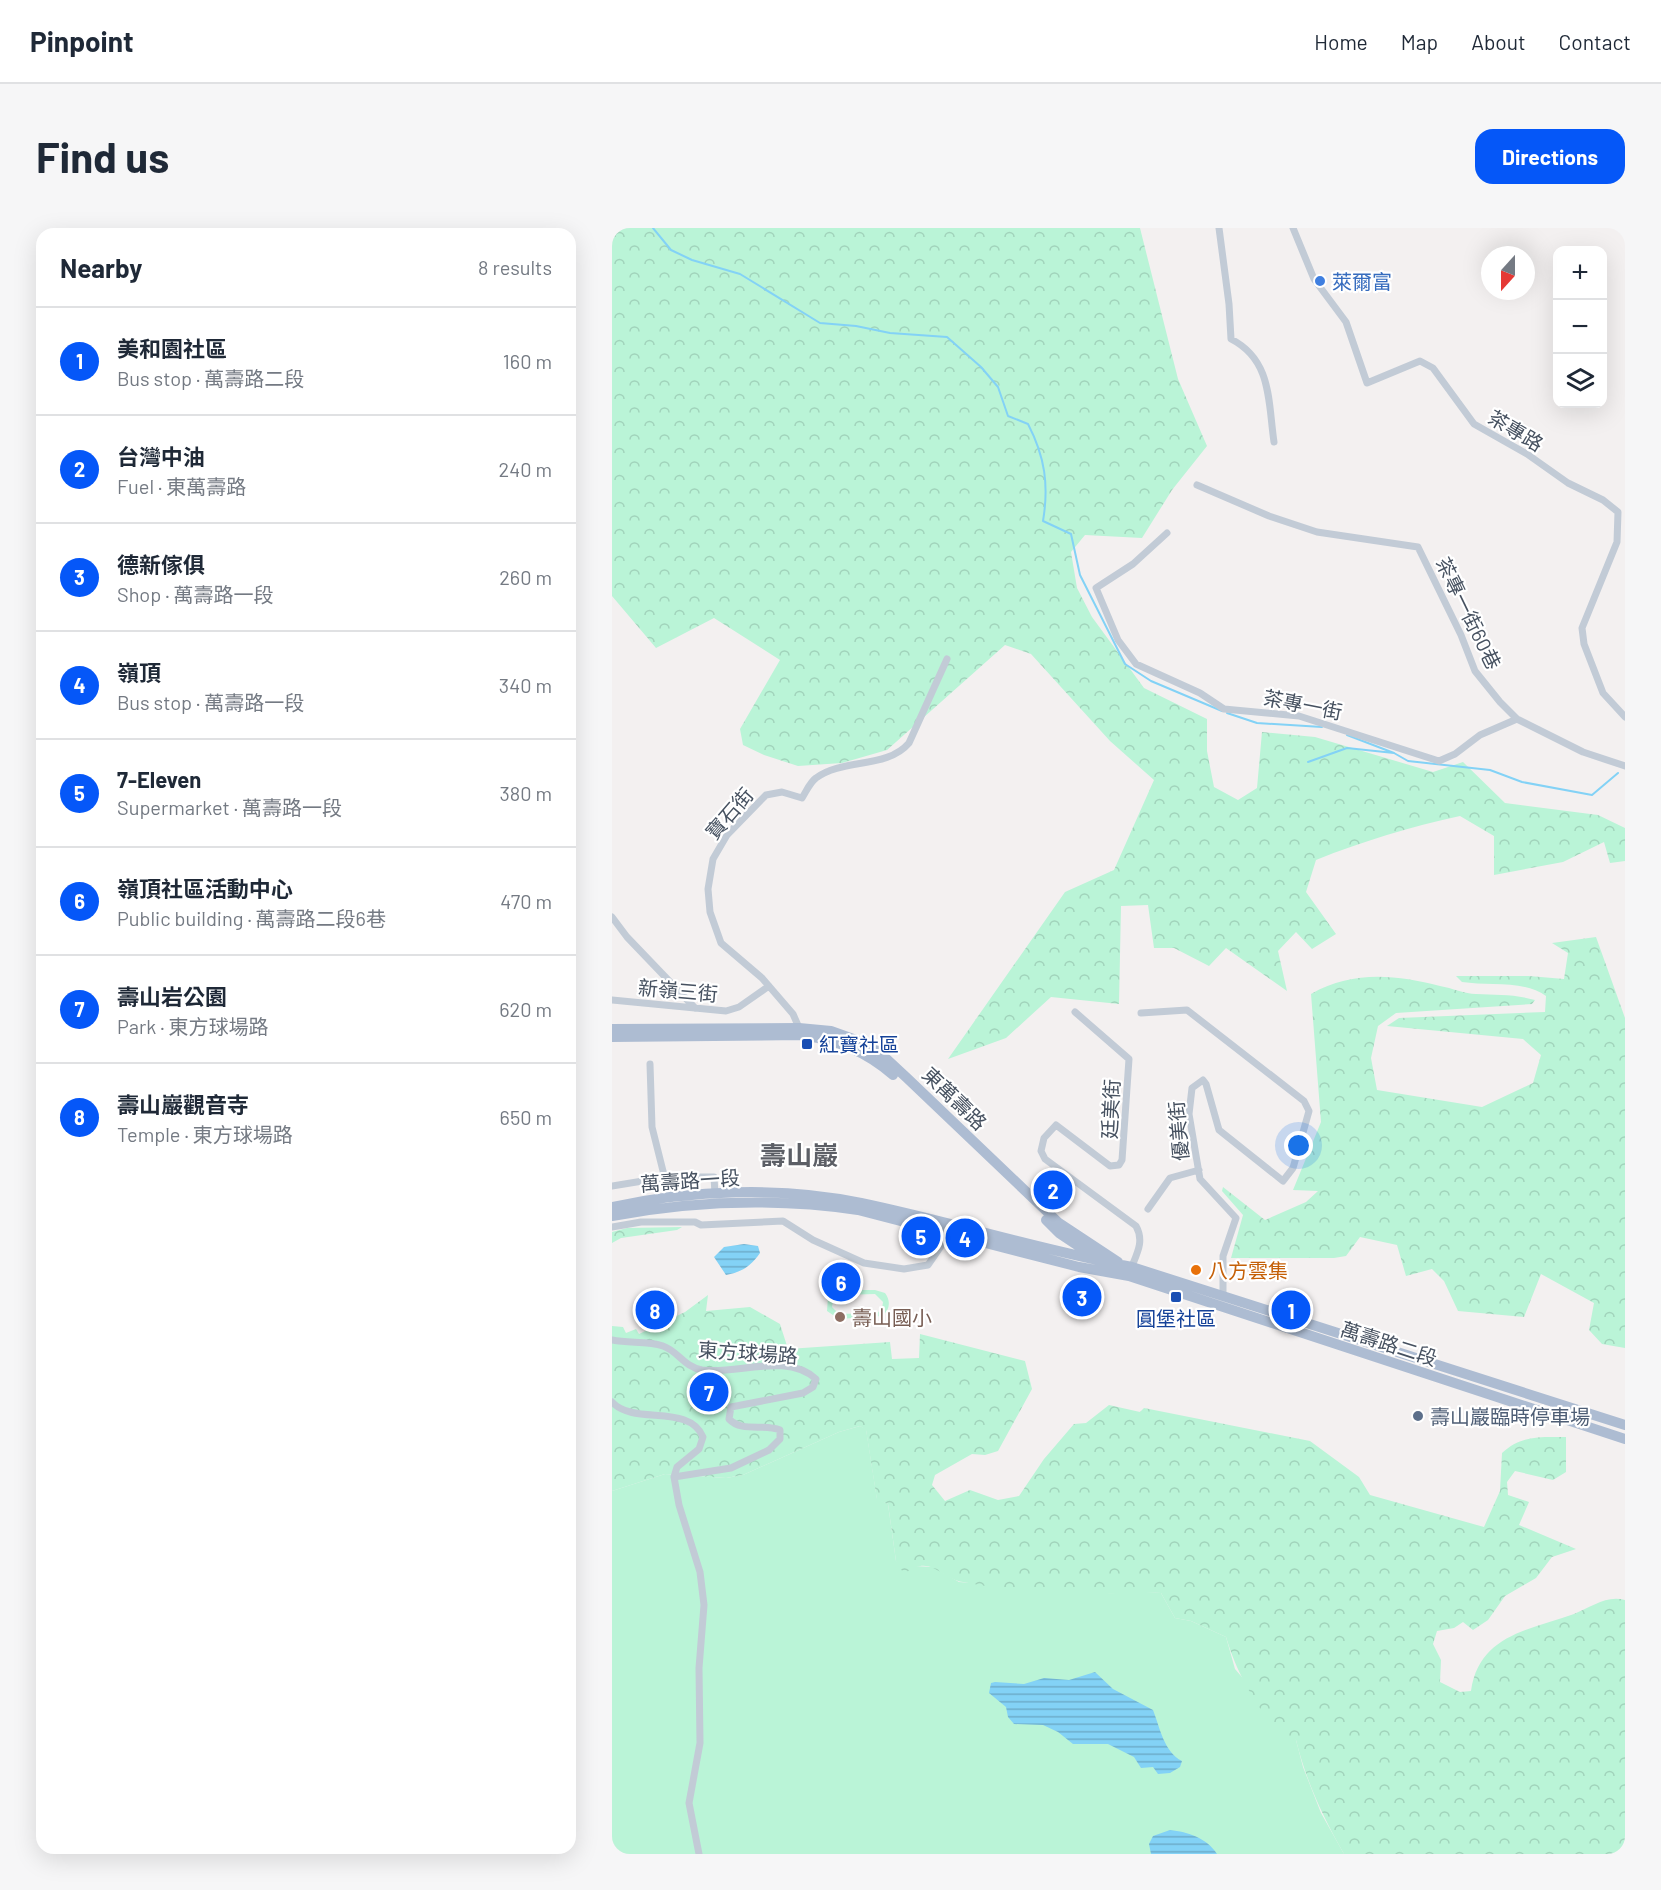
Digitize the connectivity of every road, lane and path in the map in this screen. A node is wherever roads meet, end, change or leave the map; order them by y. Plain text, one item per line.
1 (1219, 228) edge
2 (1293, 228) edge
3 (1274, 442) dead end
4 (1197, 484) dead end
5 (1167, 533) dead end
6 (947, 659) dead end
7 (1625, 717) edge
8 (1517, 718) junction
9 (1621, 766) edge
10 (612, 917) edge
11 (769, 986) junction
12 (612, 1000) edge
13 (695, 1008) junction
14 (1075, 1012) dead end
15 (1141, 1013) dead end
16 (612, 1029) edge
17 (801, 1031) junction
18 (612, 1037) edge
19 (650, 1064) dead end
20 (1198, 1170) junction
21 (666, 1177) junction
22 (612, 1186) edge
23 (715, 1194) junction
24 (670, 1198) junction
25 (612, 1207) edge
26 (1148, 1209) dead end
27 (612, 1216) edge
28 (612, 1227) edge
29 (951, 1229) junction
30 (1064, 1236) junction
31 (1059, 1252) junction
32 (1101, 1261) junction
33 (1128, 1269) junction
34 (1107, 1271) junction
35 (1223, 1296) junction
36 (612, 1340) edge
37 (612, 1402) edge
38 (1625, 1425) edge
39 (1625, 1439) edge
40 (674, 1477) junction
41 (699, 1854) edge

1 - 3 street
2 - 7 street, 茶專路
4 - 8 street, 茶專一街60巷
5 - 8 street, 茶專一街
6 - 11 street, 寶石街
8 - 9 street
10 - 13 street
11 - 13 street, 新嶺三街
11 - 17 street, 寶石街
12 - 13 street, 新嶺三街
14 - 33 street, 廷美街
15 - 20 street, 優美街
16 - 17 main road, 東萬壽路
17 - 18 main road, 東萬壽路
17 - 30 main road, 東萬壽路
17 - 33 main road, 東萬壽路
19 - 21 street
20 - 26 street
20 - 35 street, 優美街
21 - 22 street
21 - 23 street
21 - 24 street
23 - 24 main road, 萬壽路一段
23 - 29 main road, 萬壽路一段
24 - 25 main road, 萬壽路一段
27 - 29 main road, 萬壽路一段
28 - 29 street
29 - 31 main road, 萬壽路一段
29 - 34 main road, 萬壽路一段
30 - 31 main road
30 - 32 main road, 東萬壽路
31 - 32 main road, 萬壽路一段
32 - 33 main road, 萬壽路一段
32 - 34 main road, 東萬壽路
33 - 34 main road, 萬壽路二段
33 - 35 main road, 萬壽路二段
33 - 39 main road, 萬壽路二段
35 - 38 main road, 萬壽路二段
36 - 40 street, 東方球場路
37 - 40 street
40 - 41 street

